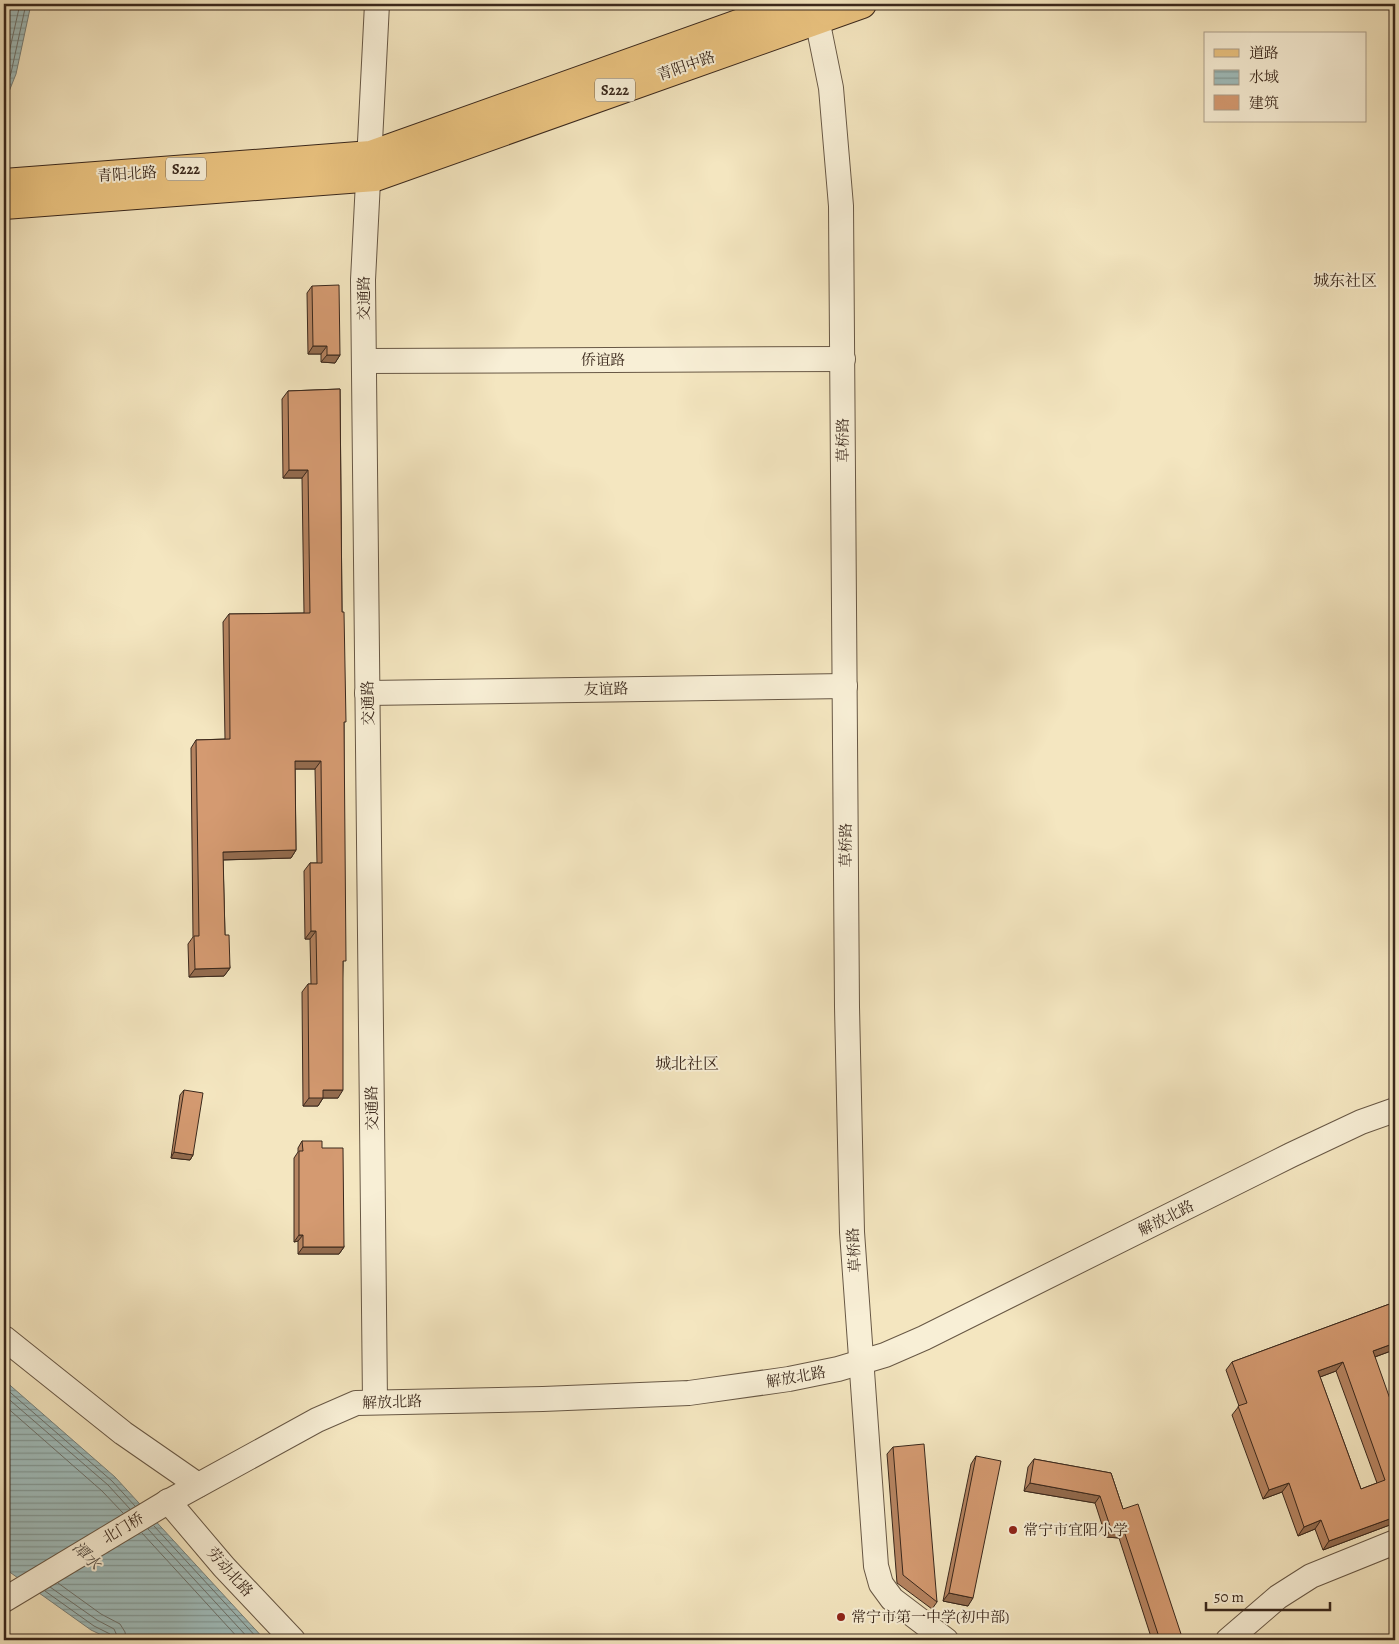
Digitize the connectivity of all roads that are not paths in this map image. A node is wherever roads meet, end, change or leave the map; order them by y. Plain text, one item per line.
1 (376, 4) edge
2 (794, 4) edge
3 (862, 4) edge
4 (818, 20) junction
5 (369, 163) junction
6 (6, 202) edge
7 (843, 359) junction
8 (364, 361) junction
9 (844, 686) junction
10 (368, 693) junction
11 (1395, 1110) edge
12 (4, 1338) edge
13 (861, 1362) junction
14 (375, 1402) junction
15 (198, 1485) junction
16 (166, 1503) junction
17 (1395, 1542) edge
18 (5, 1599) edge
19 (293, 1640) edge
20 (946, 1640) edge
21 (1228, 1640) edge

1 - 5 street, 交通路
2 - 5 main road, 青阳中路 / S222
3 - 4 main road, 青阳中路 / S222
4 - 5 main road, 青阳中路 / S222
4 - 7 street, 草桥路
5 - 6 main road, 青阳北路 / S222
5 - 8 street, 交通路
7 - 8 street, 侨谊路
7 - 9 street, 草桥路
8 - 10 street, 交通路
9 - 10 street, 友谊路
9 - 13 street, 草桥路
10 - 14 street, 交通路
11 - 13 street, 解放北路
12 - 15 street
13 - 14 street, 解放北路
13 - 20 street, 草桥路
14 - 15 street, 解放北路
15 - 16 street, 解放北路
16 - 18 street, 北门桥
16 - 19 street, 劳动北路
17 - 21 street

